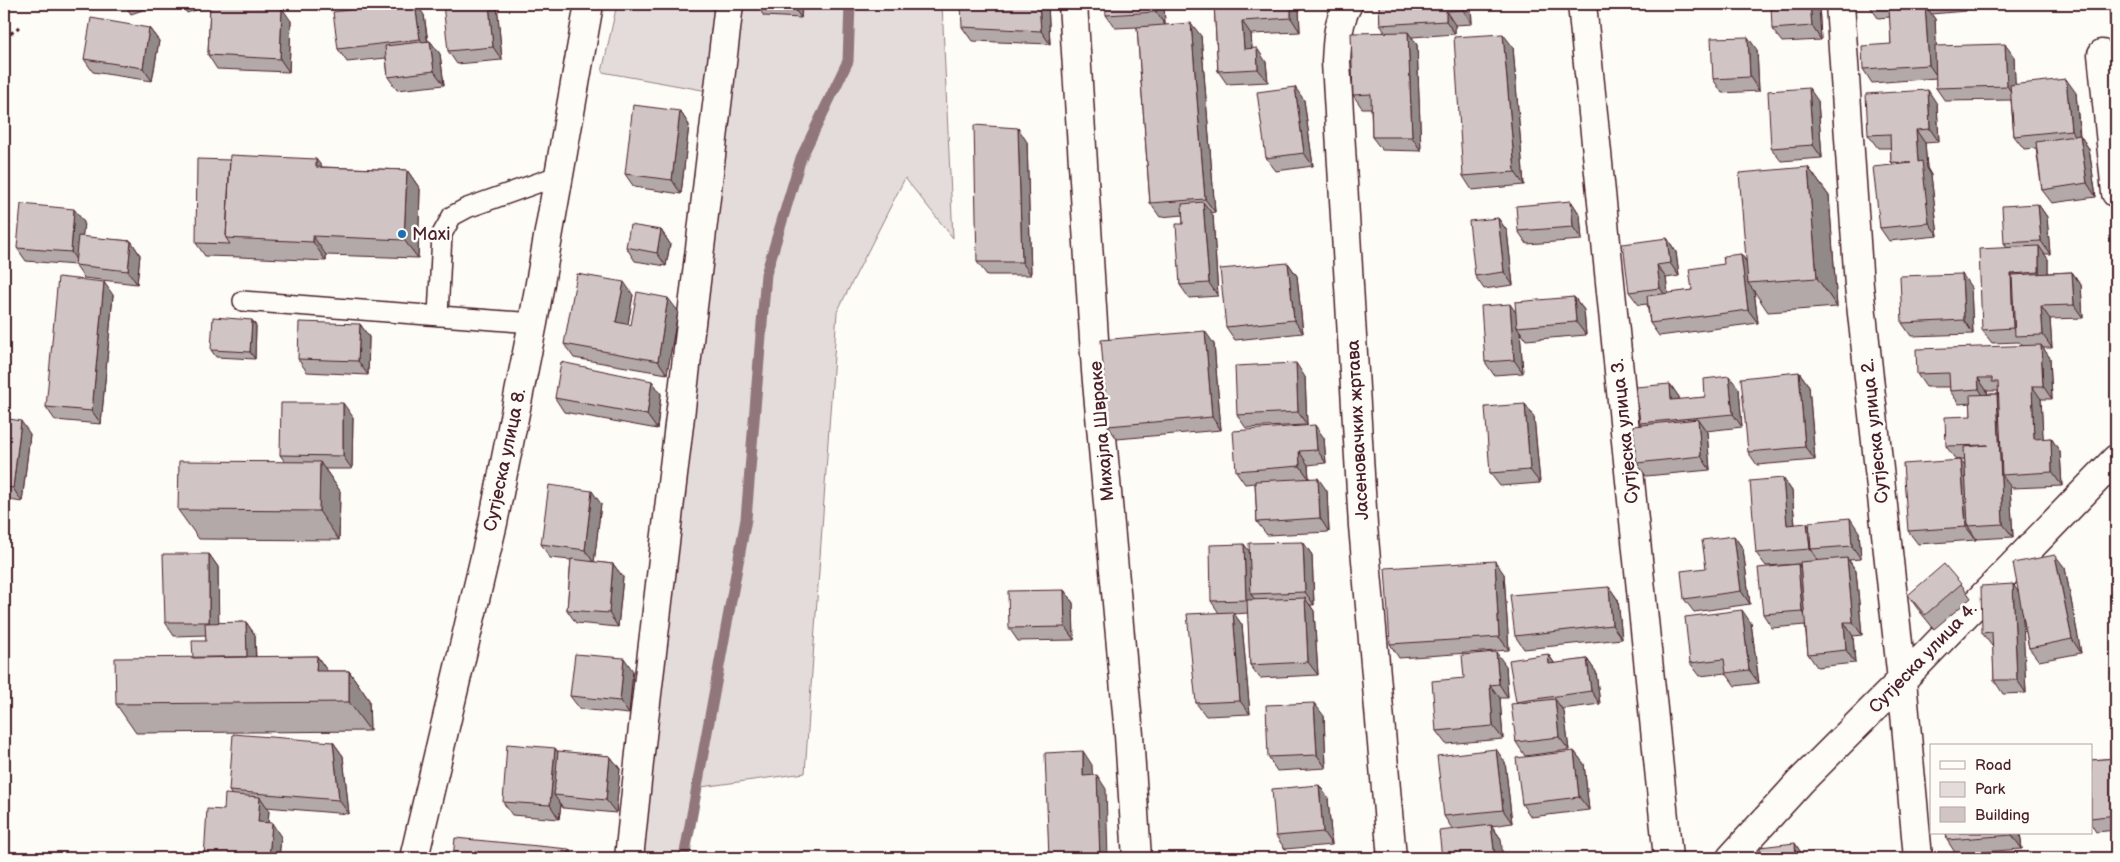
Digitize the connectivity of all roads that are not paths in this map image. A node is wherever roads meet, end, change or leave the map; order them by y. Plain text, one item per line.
1 (577, 4) edge
2 (589, 4) edge
3 (729, 4) edge
4 (1073, 4) edge
5 (1348, 4) edge
6 (1582, 4) edge
7 (1840, 4) edge
8 (2102, 54) dead end
9 (580, 58) junction
10 (560, 175) junction
11 (2116, 193) edge
12 (243, 301) dead end
13 (438, 316) junction
14 (534, 323) junction
15 (2116, 459) edge
16 (1902, 680) junction
17 (414, 858) edge
18 (629, 858) edge
19 (1137, 858) edge
20 (1392, 858) edge
21 (1668, 858) edge
22 (1731, 858) edge
23 (1918, 858) edge

1 - 9 street, Сутјеска улица 8.
2 - 9 street, Сутјеска улица 8.
3 - 18 street
4 - 19 street, Михајла Швраке
5 - 20 street, Јасеновачких жртава
6 - 21 street, Сутјеска улица 3.
7 - 16 street, Сутјеска улица 2.
8 - 11 street
9 - 10 street, Сутјеска улица 8.
10 - 13 lane
10 - 14 street, Сутјеска улица 8.
12 - 13 lane
13 - 14 lane
14 - 17 street, Сутјеска улица 8.
15 - 16 street, Сутјеска улица 4.
16 - 22 street, Сутјеска улица 4.
16 - 23 street, Сутјеска улица 2.

